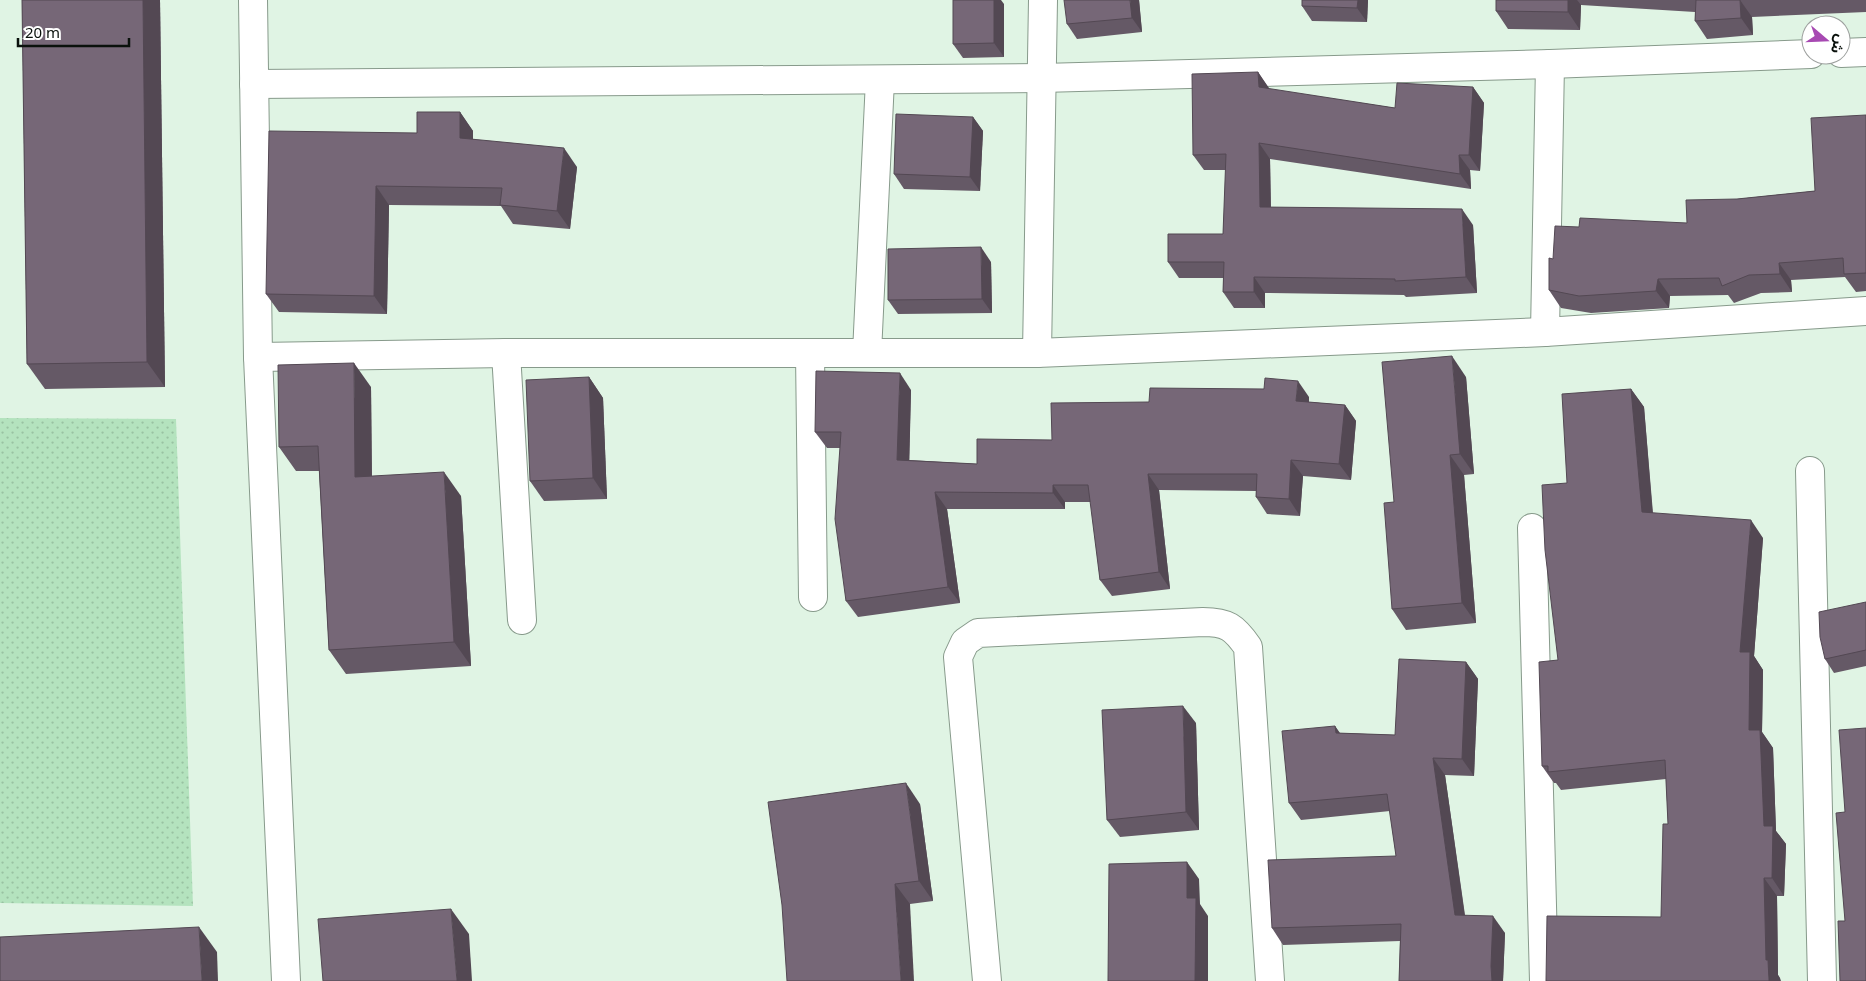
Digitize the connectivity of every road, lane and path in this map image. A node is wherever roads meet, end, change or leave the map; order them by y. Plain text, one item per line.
1 (253, 0) edge
2 (1043, 0) edge
3 (1866, 52) edge
4 (1851, 53) edge
5 (1801, 54) edge
6 (1550, 64) junction
7 (1042, 78) junction
8 (880, 80) junction
9 (254, 84) junction
10 (1866, 311) edge
11 (1545, 332) junction
12 (506, 353) junction
13 (810, 353) junction
14 (868, 353) junction
15 (1038, 353) junction
16 (258, 357) junction
17 (1810, 472) dead end
18 (1532, 528) dead end
19 (813, 597) dead end
20 (522, 620) dead end
21 (286, 981) edge
22 (987, 981) edge
23 (1270, 981) edge
24 (1544, 981) edge
25 (1822, 981) edge

1 - 9 street
2 - 7 street
3 - 4 street
5 - 6 street
6 - 7 street
6 - 11 street
7 - 8 street
7 - 15 street
8 - 9 street
8 - 14 street
9 - 16 street
10 - 11 street
11 - 15 street
12 - 13 street
12 - 16 street
12 - 20 street
13 - 14 street
13 - 19 street
14 - 15 street
16 - 21 street
17 - 25 street
18 - 24 street
22 - 23 street

